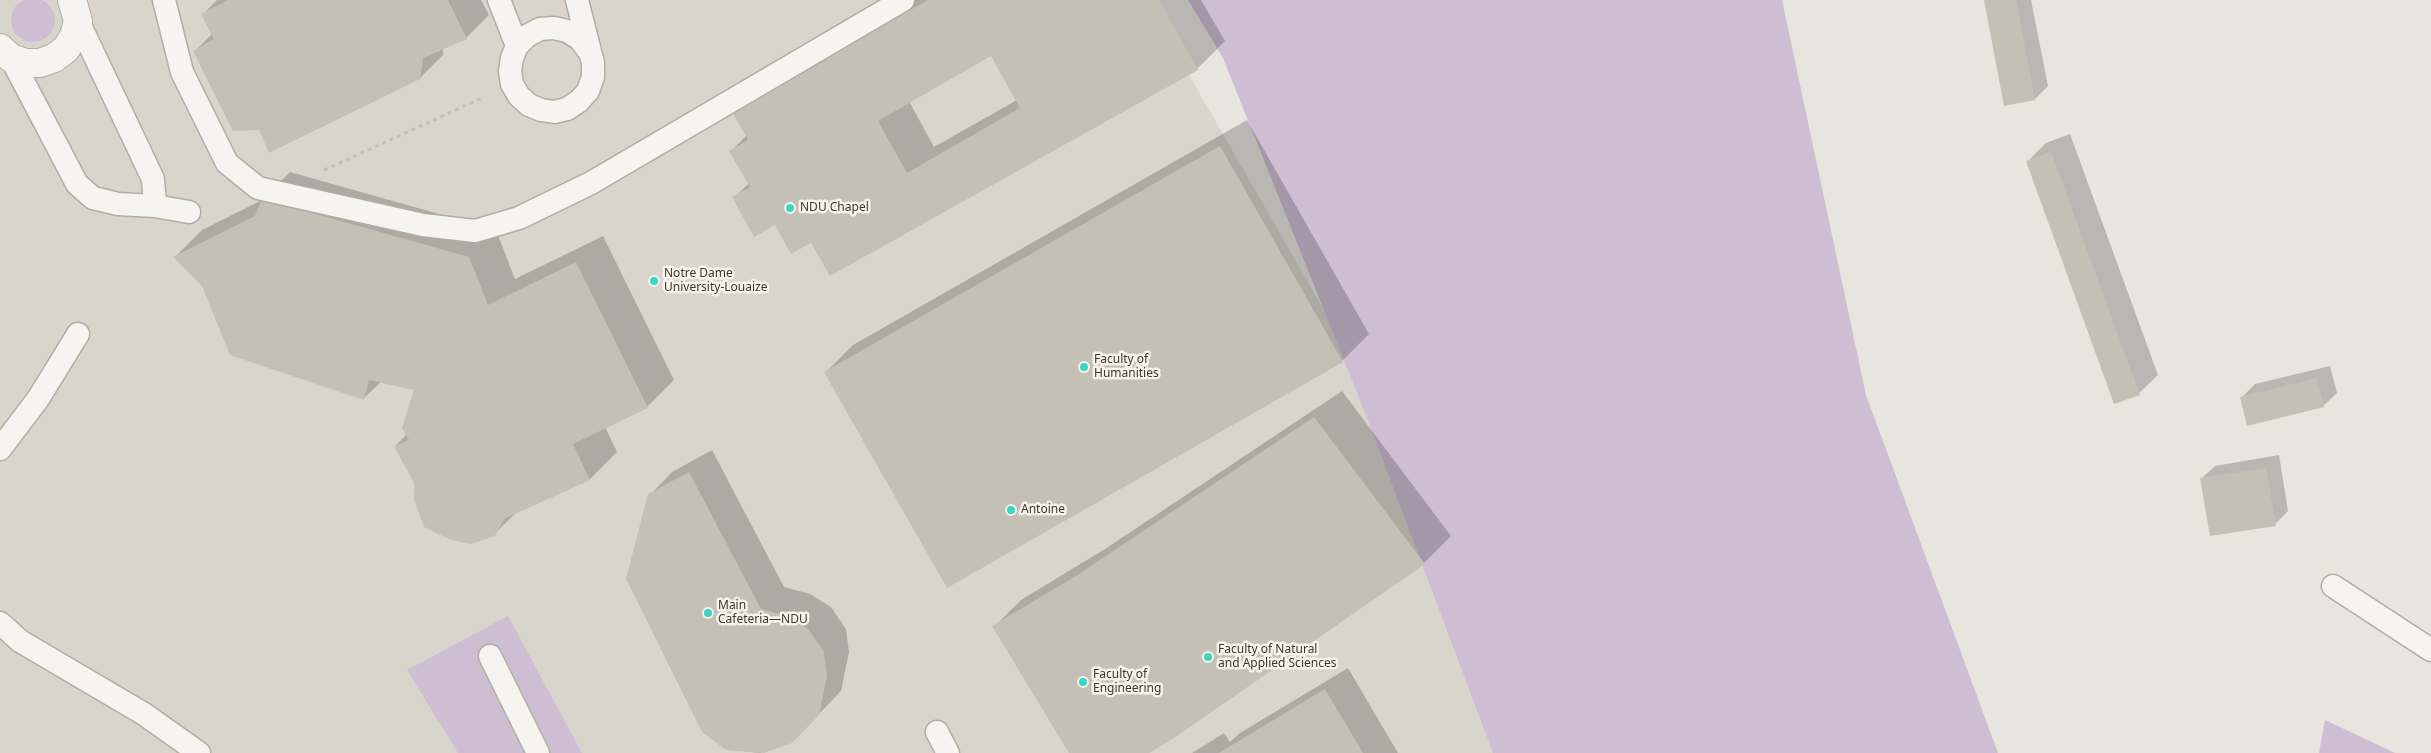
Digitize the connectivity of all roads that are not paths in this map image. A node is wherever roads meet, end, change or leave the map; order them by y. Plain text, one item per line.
1 (164, 0) edge
2 (499, 0) edge
3 (577, 0) edge
4 (903, 0) edge
5 (75, 11) edge
6 (517, 46) junction
7 (588, 50) junction
8 (5, 53) edge
9 (156, 206) junction
10 (189, 212) dead end
11 (78, 334) dead end
12 (0, 449) edge
13 (2333, 586) dead end
14 (0, 623) edge
15 (2431, 650) edge
16 (490, 656) dead end
17 (937, 732) dead end
18 (199, 753) edge
19 (538, 753) edge
20 (948, 753) edge

1 - 4 lane
2 - 6 lane
3 - 7 lane
5 - 8 street
5 - 9 lane
6 - 7 lane
6 - 7 lane
8 - 9 lane
9 - 10 lane
11 - 12 lane
13 - 15 lane
14 - 18 lane
16 - 19 lane
17 - 20 lane

